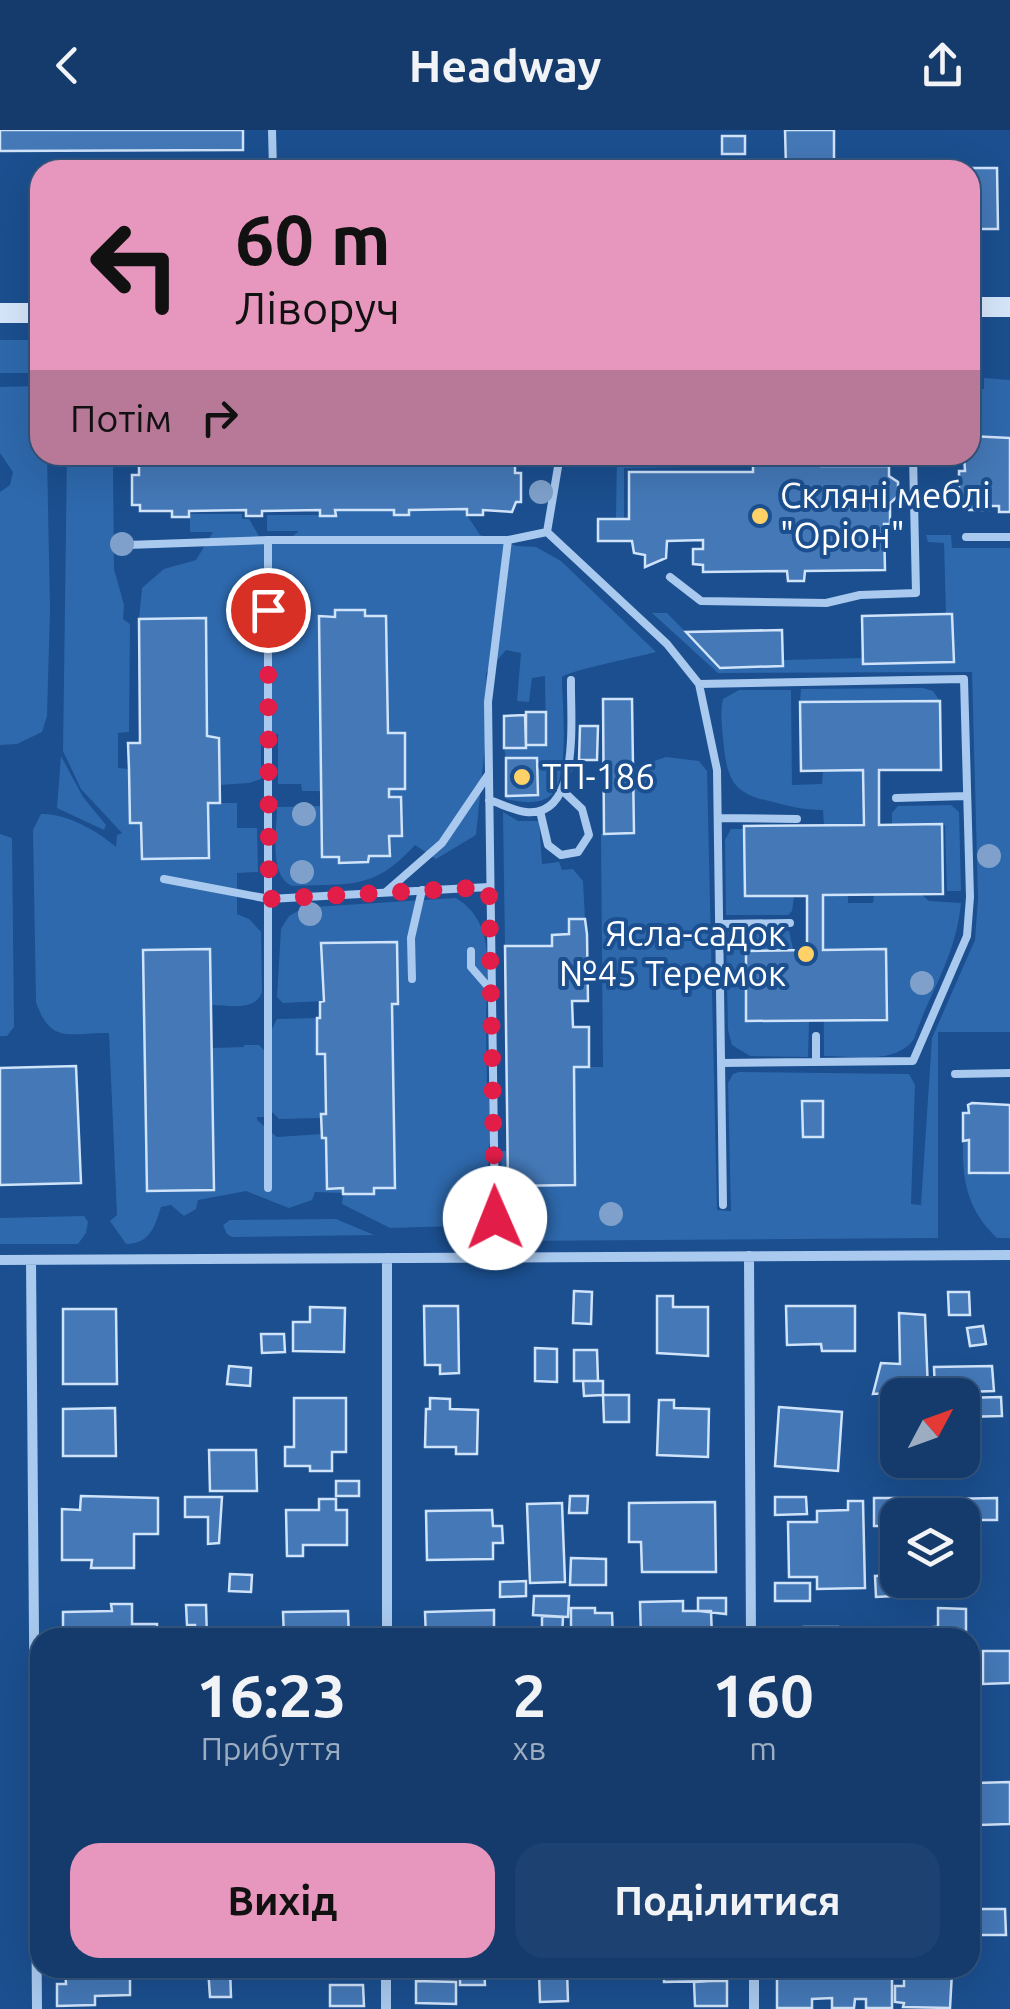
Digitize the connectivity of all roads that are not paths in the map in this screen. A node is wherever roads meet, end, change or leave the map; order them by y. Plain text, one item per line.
1 (272, 130) edge
2 (273, 160) edge
3 (980, 307) edge
4 (1010, 307) edge
5 (0, 313) edge
6 (30, 313) edge
7 (558, 465) edge
8 (913, 465) edge
9 (547, 532) junction
10 (966, 537) dead end
11 (1010, 537) edge
12 (268, 540) junction
13 (508, 540) junction
14 (127, 545) dead end
15 (670, 576) dead end
16 (571, 680) dead end
17 (699, 684) junction
18 (488, 775) junction
19 (563, 791) junction
20 (967, 796) junction
21 (896, 798) dead end
22 (489, 800) junction
23 (540, 810) junction
24 (718, 818) junction
25 (797, 818) dead end
26 (164, 880) dead end
27 (489, 887) junction
28 (422, 890) junction
29 (386, 892) junction
30 (269, 899) junction
31 (790, 923) dead end
32 (719, 924) junction
33 (471, 951) dead end
34 (412, 980) dead end
35 (491, 991) junction
36 (816, 1036) dead end
37 (816, 1062) junction
38 (721, 1063) junction
39 (1010, 1073) edge
40 (955, 1074) dead end
41 (268, 1188) dead end
42 (722, 1205) dead end
43 (495, 1218) dead end
44 (1010, 1255) edge
45 (749, 1256) junction
46 (387, 1258) junction
47 (0, 1260) edge
48 (31, 1260) junction
49 (34, 1628) edge
50 (387, 1628) edge
51 (752, 1628) edge
52 (37, 1978) edge
53 (386, 1978) edge
54 (754, 1978) edge
55 (37, 2009) edge
56 (386, 2009) edge
57 (754, 2009) edge

1 - 2 lane
3 - 4 main road
5 - 6 main road
7 - 9 lane
8 - 15 lane
9 - 13 lane
9 - 17 lane
10 - 11 lane
12 - 13 lane
12 - 14 lane
12 - 30 lane
13 - 18 lane
16 - 19 lane
17 - 20 lane
17 - 24 lane
18 - 22 lane
18 - 29 lane
19 - 23 lane
19 - 23 lane
20 - 21 lane
20 - 37 lane
22 - 23 lane
22 - 27 lane
24 - 25 lane
24 - 32 lane
26 - 30 lane
27 - 28 lane
27 - 35 lane
28 - 29 lane
28 - 34 lane
29 - 30 lane
30 - 41 lane
31 - 32 lane
32 - 38 lane
33 - 35 lane
35 - 43 lane
36 - 37 lane
37 - 38 lane
38 - 42 lane
39 - 40 lane
44 - 45 street
45 - 46 street
45 - 51 street
46 - 48 street
46 - 50 street
47 - 48 street
48 - 49 street
52 - 55 street
53 - 56 street
54 - 57 street

